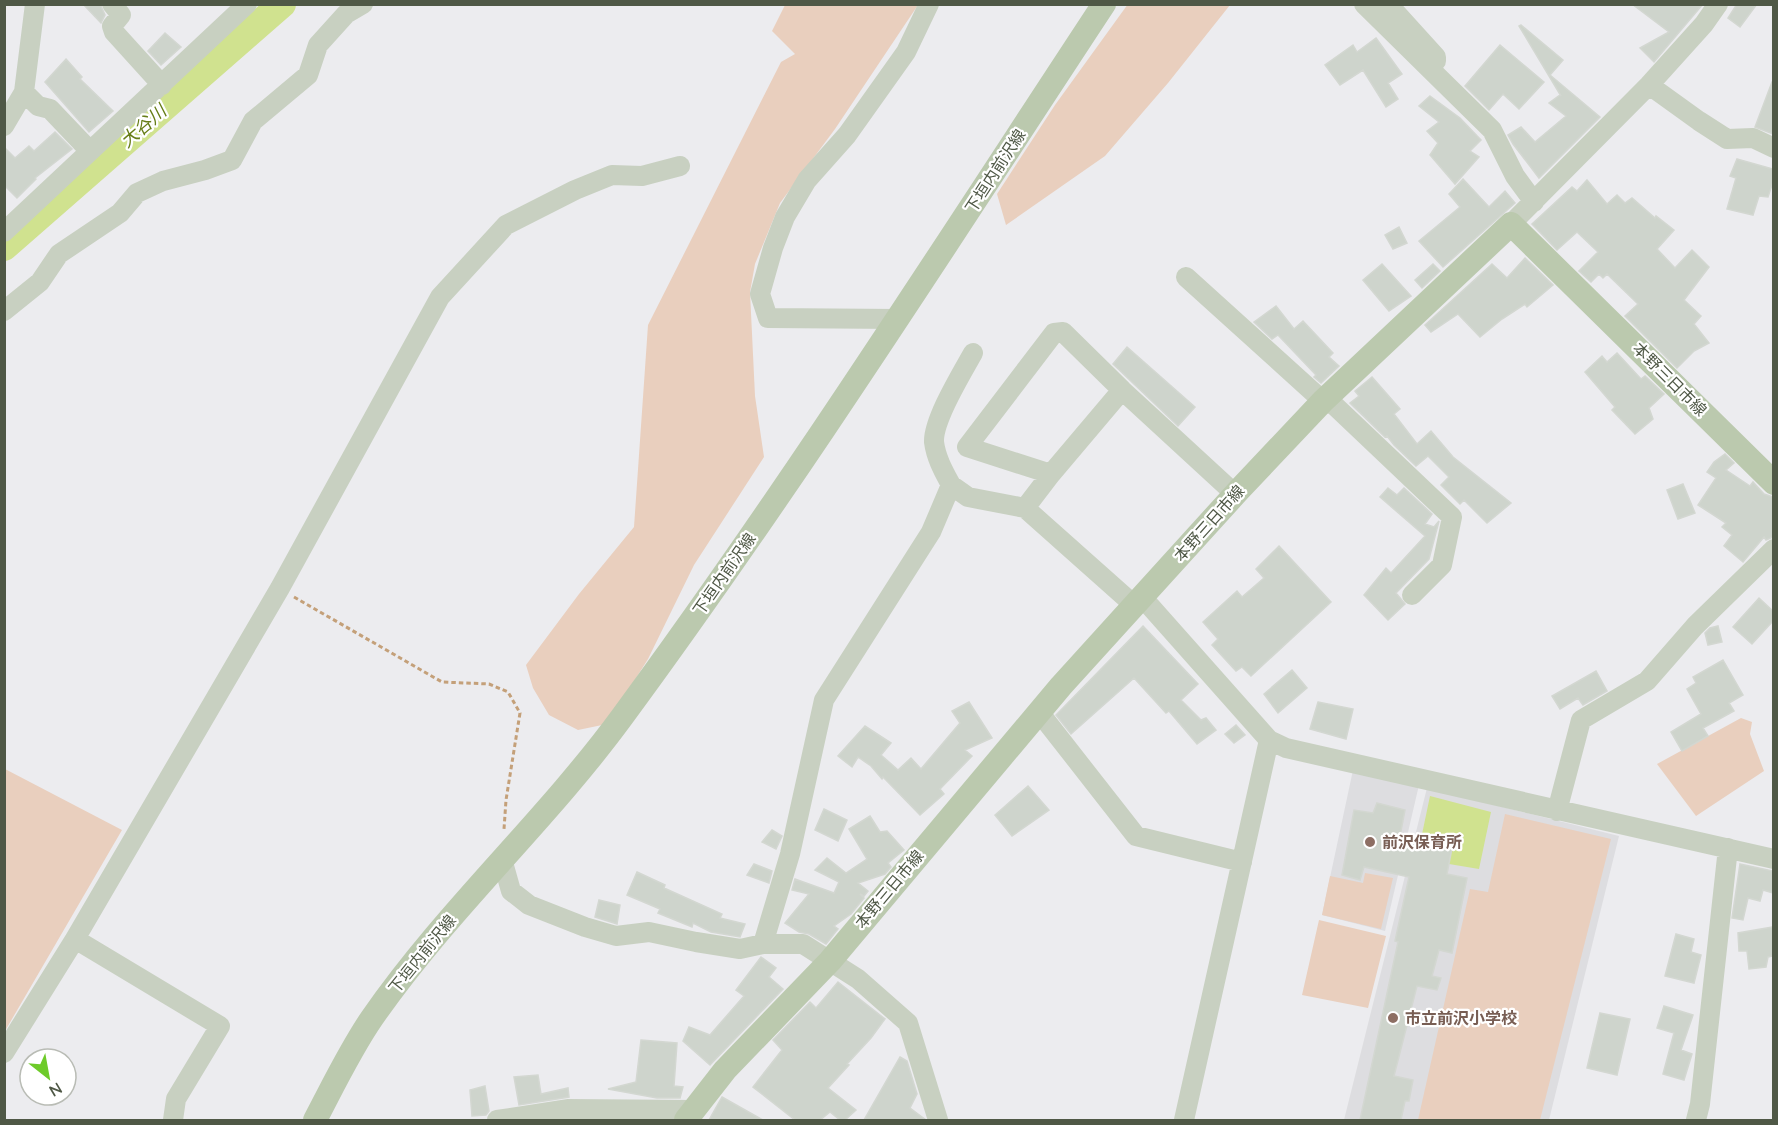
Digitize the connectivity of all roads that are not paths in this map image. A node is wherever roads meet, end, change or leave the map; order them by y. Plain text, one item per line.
1 (34, 4) edge
2 (112, 4) edge
3 (247, 4) edge
4 (363, 4) edge
5 (929, 4) edge
6 (1104, 4) edge
7 (1364, 4) edge
8 (1388, 4) edge
9 (1718, 4) edge
10 (1436, 74) junction
11 (162, 85) junction
12 (1649, 85) junction
13 (24, 92) junction
14 (4, 126) edge
15 (1773, 148) edge
16 (90, 151) junction
17 (680, 165) dead end
18 (1534, 201) junction
19 (1511, 224) junction
20 (4, 232) edge
21 (1186, 277) dead end
22 (4, 311) edge
23 (898, 319) junction
24 (973, 353) dead end
25 (1122, 390) junction
26 (1323, 400) junction
27 (1051, 474) junction
28 (1773, 483) edge
29 (951, 485) junction
30 (1235, 494) junction
31 (1025, 507) junction
32 (1773, 549) edge
33 (1412, 595) dead end
34 (1138, 601) junction
35 (1039, 712) junction
36 (1269, 740) junction
37 (1557, 811) junction
38 (1728, 848) junction
39 (502, 859) junction
40 (1773, 859) edge
41 (1242, 862) junction
42 (75, 939) junction
43 (764, 944) junction
44 (830, 961) junction
45 (4, 1053) edge
46 (690, 1115) edge
47 (173, 1120) edge
48 (315, 1120) edge
49 (497, 1120) edge
50 (938, 1120) edge
51 (1184, 1120) edge
52 (1696, 1120) edge

1 - 13 street
2 - 11 street
3 - 11 street
4 - 22 street
5 - 23 street
6 - 23 main road, 下垣内前沢線
7 - 10 street
8 - 10 street
9 - 12 street
10 - 18 street
11 - 16 street
12 - 15 street
12 - 18 street
13 - 14 street
13 - 16 street
16 - 20 street
17 - 42 street
18 - 19 street
19 - 26 main road, 本野三日市線
19 - 28 main road, 本野三日市線
21 - 26 street
23 - 39 main road, 下垣内前沢線
24 - 29 street
25 - 27 street
25 - 27 street
25 - 30 street
26 - 30 main road, 本野三日市線
26 - 33 street
27 - 31 street
29 - 31 street
29 - 43 street
30 - 34 main road, 本野三日市線
31 - 34 street
32 - 37 street
34 - 35 main road, 本野三日市線
34 - 36 street
35 - 41 street
35 - 44 main road, 本野三日市線
36 - 37 street
36 - 41 street
37 - 38 street
38 - 40 street
38 - 52 street
39 - 43 street
39 - 48 main road, 下垣内前沢線
41 - 51 street
42 - 45 street
42 - 47 street
43 - 44 street
44 - 46 main road, 本野三日市線
44 - 50 street
46 - 49 street

